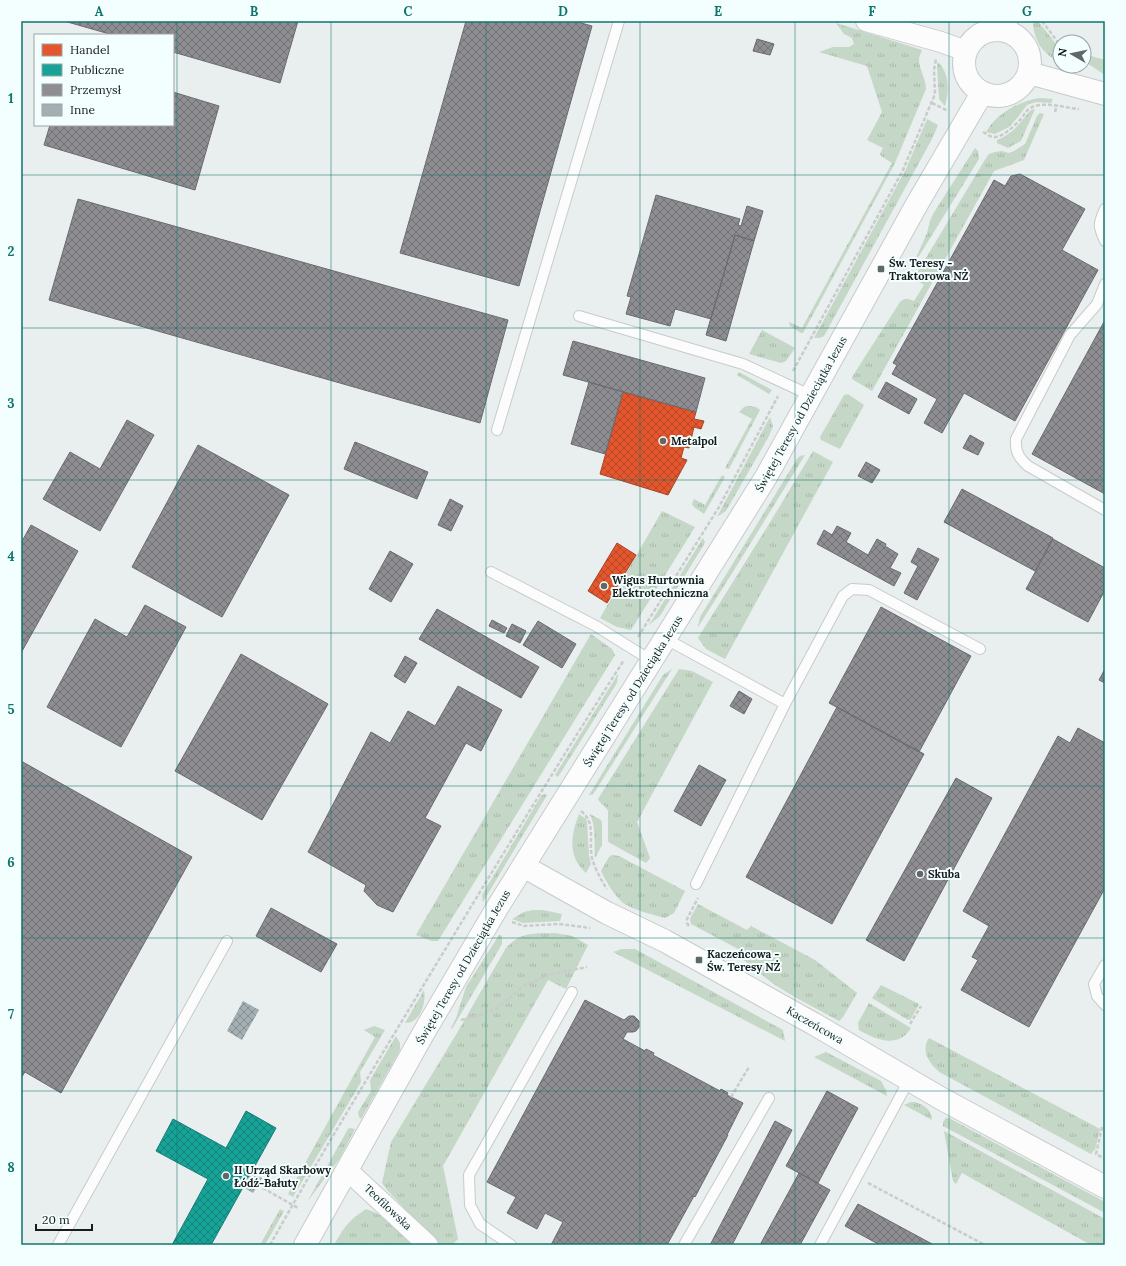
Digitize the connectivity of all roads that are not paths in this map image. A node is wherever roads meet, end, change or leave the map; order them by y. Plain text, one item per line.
1 (618, 21) edge
2 (866, 21) edge
3 (1006, 26) edge
4 (966, 51) junction
5 (1028, 72) junction
6 (982, 93) junction
7 (1105, 94) edge
8 (1105, 209) edge
9 (1105, 241) edge
10 (1105, 284) edge
11 (579, 316) dead end
12 (812, 396) junction
13 (497, 430) dead end
14 (1105, 510) edge
15 (491, 572) dead end
16 (666, 639) junction
17 (980, 649) dead end
18 (652, 661) junction
19 (785, 704) junction
20 (523, 866) junction
21 (696, 884) dead end
22 (227, 942) dead end
23 (1105, 964) edge
24 (572, 992) dead end
25 (1105, 1005) edge
26 (909, 1080) junction
27 (769, 1098) dead end
28 (347, 1170) junction
29 (1105, 1187) edge
30 (58, 1245) edge
31 (305, 1245) edge
32 (428, 1245) edge
33 (511, 1245) edge
34 (684, 1245) edge
35 (820, 1245) edge

1 - 13 lane
2 - 4 street
3 - 4 street
3 - 5 street
4 - 6 street
5 - 6 street
5 - 7 street
6 - 12 street, Świętej Teresy od Dzieciątka Jezus
8 - 9 lane
10 - 14 lane
11 - 12 lane
12 - 16 street, Świętej Teresy od Dzieciątka Jezus
15 - 18 lane
16 - 18 street, Świętej Teresy od Dzieciątka Jezus
16 - 19 lane
17 - 19 lane
18 - 20 street, Świętej Teresy od Dzieciątka Jezus
19 - 21 lane
20 - 26 street, Kaczeńcowa
20 - 28 street, Świętej Teresy od Dzieciątka Jezus
22 - 30 lane
23 - 25 lane
24 - 33 lane
26 - 29 street, Kaczeńcowa
26 - 35 lane
27 - 34 lane
28 - 31 street, Świętej Teresy od Dzieciątka Jezus
28 - 32 street, Teofilowska

